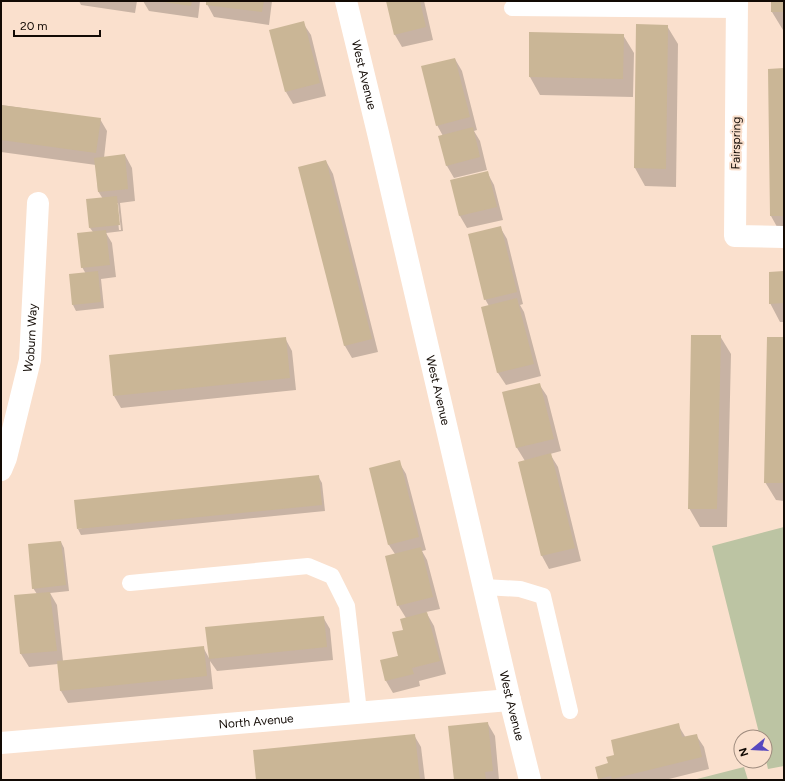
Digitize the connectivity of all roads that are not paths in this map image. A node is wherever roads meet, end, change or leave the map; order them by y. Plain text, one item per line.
1 (346, 1) edge
2 (614, 5) edge
3 (737, 5) edge
4 (512, 8) dead end
5 (38, 203) dead end
6 (784, 237) edge
7 (1, 470) edge
8 (130, 583) dead end
9 (484, 587) junction
10 (510, 700) junction
11 (570, 710) dead end
12 (358, 712) junction
13 (1, 743) edge
14 (530, 780) edge

1 - 9 street, West Avenue
2 - 3 lane
2 - 4 lane
3 - 6 street, Fairspring
5 - 7 street, Woburn Way
8 - 12 lane
9 - 10 street, West Avenue
9 - 11 lane
10 - 12 street, North Avenue
10 - 14 street, West Avenue
12 - 13 street, North Avenue

